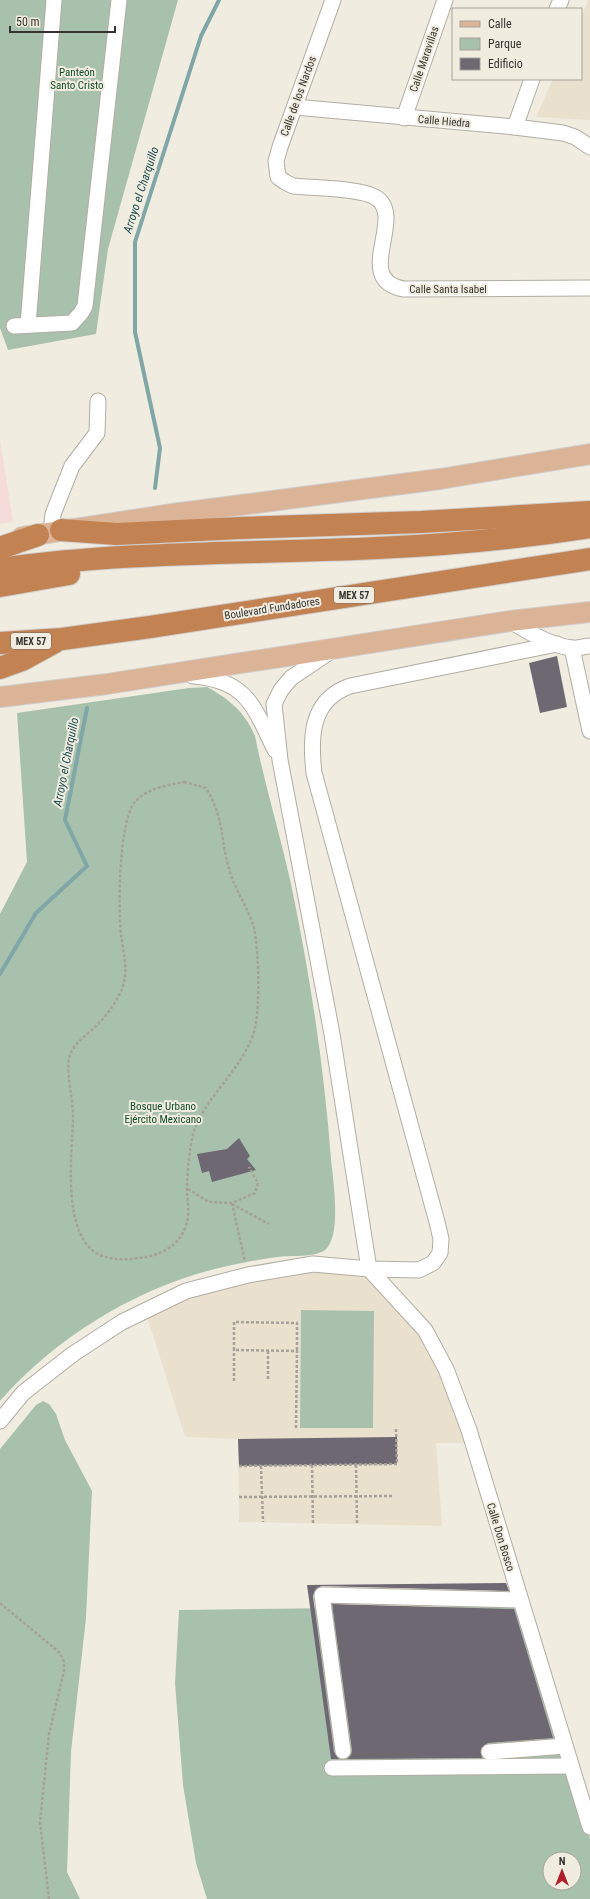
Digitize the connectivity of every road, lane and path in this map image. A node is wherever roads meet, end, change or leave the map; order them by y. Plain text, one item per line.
1 (54, 0) edge
2 (119, 0) edge
3 (333, 0) edge
4 (445, 0) edge
5 (532, 80) edge
6 (294, 107) junction
7 (404, 118) junction
8 (515, 127) junction
9 (590, 147) edge
10 (293, 186) joint
11 (590, 288) edge
12 (98, 401) dead end
13 (590, 454) edge
14 (590, 512) edge
15 (175, 523) junction
16 (590, 527) edge
17 (50, 532) junction
18 (0, 540) edge
19 (0, 548) edge
20 (177, 555) junction
21 (590, 559) edge
22 (590, 563) edge
23 (559, 564) junction
24 (0, 569) edge
25 (0, 586) edge
26 (590, 612) edge
27 (510, 621) junction
28 (557, 644) junction
29 (590, 646) edge
30 (572, 648) junction
31 (334, 650) junction
32 (3, 656) edge
33 (170, 674) junction
34 (0, 697) edge
35 (590, 731) edge
36 (280, 760) junction
37 (249, 1167) dead end
38 (187, 1189) junction
39 (232, 1203) junction
40 (269, 1224) dead end
41 (369, 1269) junction
42 (248, 1275) junction
43 (234, 1350) junction
44 (268, 1351) junction
45 (297, 1351) junction
46 (234, 1381) dead end
47 (268, 1381) dead end
48 (0, 1421) edge
49 (296, 1428) dead end
50 (396, 1429) dead end
51 (312, 1465) junction
52 (356, 1465) junction
53 (239, 1466) dead end
54 (261, 1466) junction
55 (357, 1495) junction
56 (262, 1496) junction
57 (313, 1496) junction
58 (394, 1496) dead end
59 (239, 1497) dead end
60 (263, 1522) dead end
61 (313, 1524) dead end
62 (357, 1524) dead end
63 (520, 1600) junction
64 (0, 1603) edge
65 (565, 1746) junction
66 (344, 1751) dead end
67 (489, 1752) dead end
68 (571, 1766) junction
69 (332, 1768) dead end
70 (590, 1827) edge
71 (49, 1899) edge

1 - 2 street
3 - 6 street, Calle de los Nardos
4 - 7 street, Calle Maravillas
5 - 8 street
6 - 7 street, Calle Hiedra
6 - 10 street, Calle de los Nardos
7 - 8 street, Calle Hiedra
8 - 9 street, Calle Hiedra
10 - 11 street, Calle Santa Isabel
12 - 17 street
13 - 15 main road
14 - 15 highway
15 - 17 highway
16 - 20 highway
17 - 18 main road
17 - 19 highway
20 - 24 highway
20 - 25 highway
21 - 23 highway, Boulevard Fundadores / MEX 57
22 - 23 highway
23 - 32 highway, Boulevard Fundadores / MEX 57
26 - 27 main road
27 - 28 street
27 - 31 main road
28 - 30 street
28 - 41 street
29 - 30 street
30 - 35 street
31 - 33 main road
31 - 36 street
33 - 34 main road
33 - 36 street
36 - 41 street
37 - 39 path
38 - 38 path
38 - 39 path
39 - 40 path
39 - 42 path
41 - 42 street
41 - 63 street, Calle Don Bosco
42 - 48 street
43 - 44 path
43 - 45 path
43 - 46 path
44 - 45 path
44 - 47 path
45 - 49 path
50 - 52 path
51 - 52 path
51 - 54 path
51 - 57 path
52 - 55 path
53 - 54 path
54 - 56 path
55 - 57 path
55 - 58 path
55 - 62 path
56 - 57 path
56 - 59 path
56 - 60 path
57 - 61 path
63 - 65 street, Calle Don Bosco
63 - 66 street
64 - 71 path
65 - 67 street
65 - 68 street, Calle Don Bosco
68 - 69 street
68 - 70 street, Calle Don Bosco

